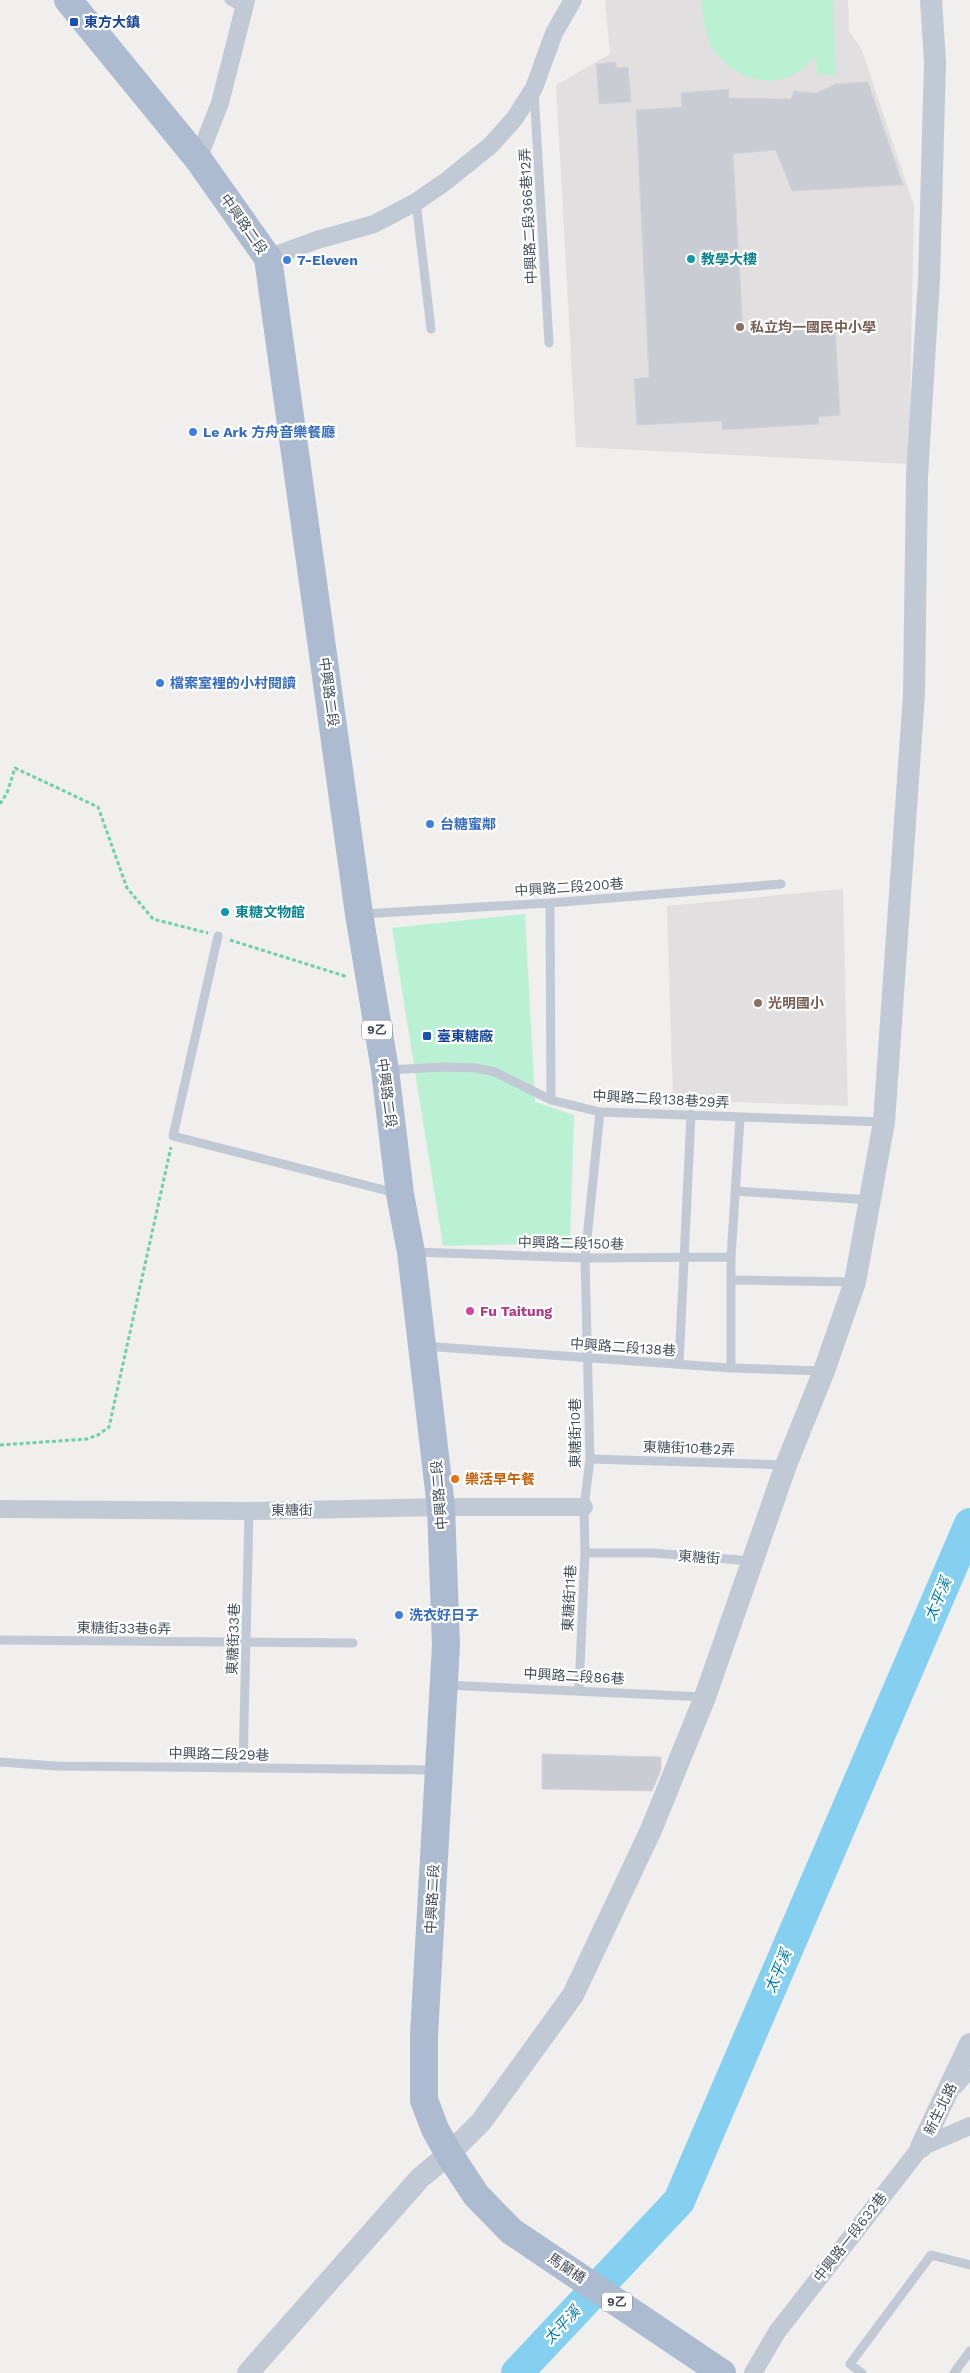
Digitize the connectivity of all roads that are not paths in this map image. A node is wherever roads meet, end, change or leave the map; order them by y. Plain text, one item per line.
1 (68, 0) edge
2 (573, 0) edge
3 (931, 0) edge
4 (239, 3) edge
5 (534, 88) junction
6 (198, 159) junction
7 (416, 202) junction
8 (268, 258) junction
9 (431, 329) dead end
10 (549, 343) dead end
11 (781, 884) dead end
12 (550, 903) junction
13 (359, 914) junction
14 (218, 936) road end
15 (385, 1070) junction
16 (551, 1100) junction
17 (600, 1112) junction
18 (692, 1114) junction
19 (740, 1118) junction
20 (884, 1122) junction
21 (735, 1192) junction
22 (400, 1194) junction
23 (871, 1200) junction
24 (411, 1252) junction
25 (731, 1257) junction
26 (585, 1258) junction
27 (683, 1258) junction
28 (731, 1280) junction
29 (855, 1282) junction
30 (421, 1345) junction
31 (588, 1358) junction
32 (679, 1364) junction
33 (731, 1368) junction
34 (824, 1371) junction
35 (590, 1460) junction
36 (786, 1465) junction
37 (441, 1507) junction
38 (584, 1508) junction
39 (0, 1509) edge
40 (249, 1512) junction
41 (585, 1553) junction
42 (753, 1561) junction
43 (0, 1640) edge
44 (247, 1643) junction
45 (353, 1643) dead end
46 (442, 1685) junction
47 (579, 1690) junction
48 (705, 1697) junction
49 (0, 1762) edge
50 (243, 1768) junction
51 (439, 1770) junction
52 (970, 2044) edge
53 (970, 2074) edge
54 (936, 2116) junction
55 (970, 2126) edge
56 (921, 2147) junction
57 (449, 2154) junction
58 (512, 2231) joint
59 (970, 2265) edge
60 (970, 2351) edge
61 (248, 2373) edge
62 (722, 2373) edge
63 (753, 2373) edge
64 (862, 2373) edge
65 (954, 2373) edge

1 - 6 main road, 中興路二段 / 9乙
2 - 5 street
3 - 20 street
4 - 6 street
5 - 7 street
5 - 10 lane, 中興路二段366巷12弄
6 - 8 main road, 中興路二段 / 9乙
7 - 8 street
7 - 9 lane
8 - 13 main road, 中興路二段 / 9乙
11 - 12 lane, 中興路二段200巷
12 - 13 lane, 中興路二段200巷
12 - 16 lane
13 - 15 main road, 中興路二段 / 9乙
14 - 22 lane
15 - 16 lane, 中興路二段138巷29弄
15 - 22 main road, 中興路二段 / 9乙
16 - 17 lane, 中興路二段138巷29弄
17 - 18 lane, 中興路二段138巷29弄
17 - 26 lane, 東糖街10巷
18 - 19 lane, 中興路二段138巷29弄
18 - 27 lane
19 - 20 lane, 中興路二段138巷29弄
19 - 21 lane
20 - 23 street
21 - 23 lane
21 - 25 lane
22 - 24 main road, 中興路二段 / 9乙
23 - 29 street
24 - 26 lane, 中興路二段150巷
24 - 30 main road, 中興路二段 / 9乙
25 - 27 lane, 中興路二段150巷
25 - 28 lane
26 - 27 lane, 中興路二段150巷
26 - 31 lane, 東糖街10巷
27 - 32 lane
28 - 29 lane
28 - 33 lane
29 - 34 street
30 - 31 lane, 中興路二段138巷
30 - 37 main road, 中興路二段 / 9乙
31 - 32 lane, 中興路二段138巷
31 - 35 lane, 東糖街10巷
32 - 33 lane, 中興路二段138巷
33 - 34 lane, 中興路二段138巷
34 - 36 street
35 - 36 lane, 東糖街10巷2弄
35 - 38 lane, 東糖街10巷
36 - 42 street
37 - 38 street, 東糖街
37 - 40 street, 東糖街
37 - 46 main road, 中興路二段 / 9乙
38 - 41 lane, 東糖街11巷
39 - 40 street, 東糖街
40 - 44 lane, 東糖街33巷
41 - 42 lane, 東糖街
41 - 47 lane, 東糖街11巷
42 - 48 street
43 - 44 lane, 東糖街33巷6弄
44 - 45 lane, 東糖街33巷6弄
44 - 50 lane, 東糖街33巷
46 - 47 lane, 中興路二段86巷
46 - 51 main road, 中興路二段 / 9乙
47 - 48 lane, 中興路二段86巷
48 - 57 street
49 - 50 lane, 中興路二段29巷
50 - 51 lane, 中興路二段29巷
51 - 57 main road, 中興路二段 / 9乙
52 - 54 street, 新生北路
53 - 54 lane
54 - 56 street, 新生北路
55 - 56 street, 中興路一段632巷
56 - 63 street, 中興路一段632巷
57 - 58 main road, 中興路二段 / 9乙
57 - 61 street
58 - 62 main road, 馬蘭橋 / 9乙
59 - 64 lane
60 - 65 lane

